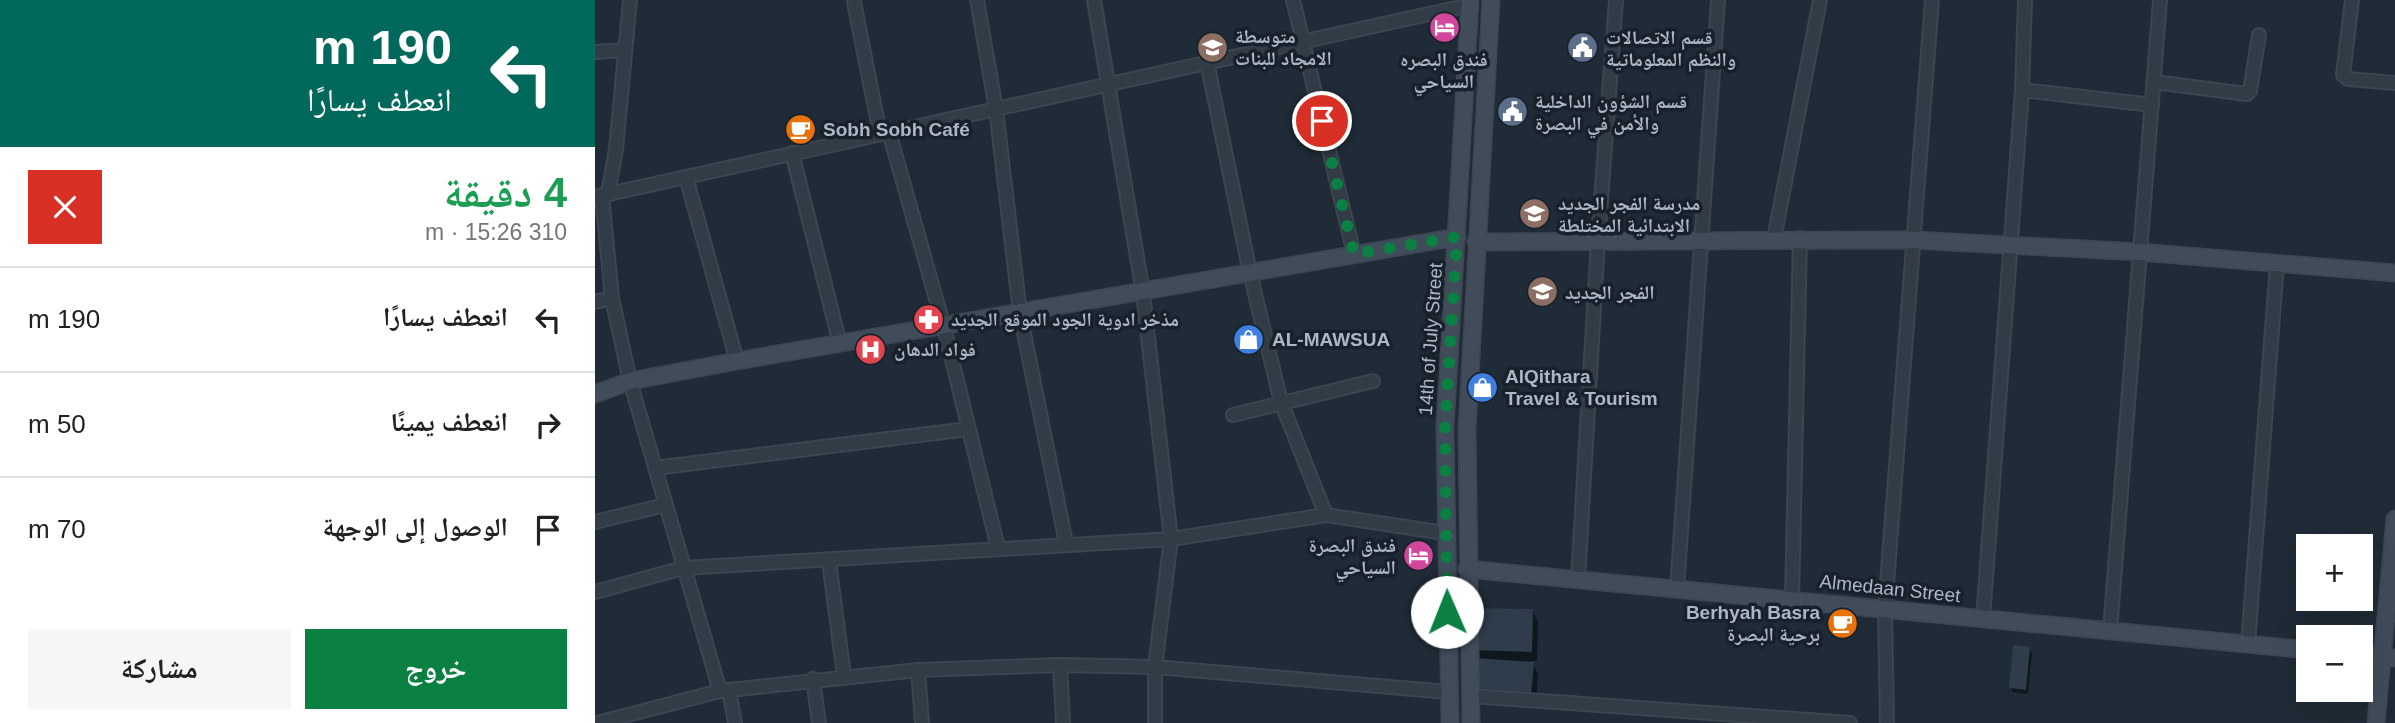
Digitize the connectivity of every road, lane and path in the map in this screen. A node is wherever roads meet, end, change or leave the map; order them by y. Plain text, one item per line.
1 (630, 0) edge
2 (977, 0) edge
3 (1094, 0) edge
4 (1293, 0) edge
5 (1491, 0) edge
6 (1616, 0) edge
7 (1718, 0) edge
8 (1820, 0) edge
9 (1932, 0) edge
10 (2025, 0) edge
11 (2160, 0) edge
12 (2352, 0) edge
13 (854, 2) dead end
14 (1470, 2) edge
15 (2259, 35) dead end
16 (1303, 41) junction
17 (625, 50) junction
18 (595, 52) edge
19 (1207, 62) junction
20 (2154, 82) junction
21 (2395, 83) edge
22 (1107, 84) junction
23 (2022, 90) junction
24 (2152, 105) junction
25 (996, 109) junction
26 (885, 133) junction
27 (792, 153) junction
28 (686, 177) junction
29 (602, 195) edge
30 (1457, 237) junction
31 (1800, 238) junction
32 (1774, 239) junction
33 (1598, 240) junction
34 (1703, 240) junction
35 (1913, 240) junction
36 (1476, 242) junction
37 (2009, 244) junction
38 (2140, 252) junction
39 (1354, 254) junction
40 (2277, 264) junction
41 (1250, 273) junction
42 (2395, 273) edge
43 (1143, 293) junction
44 (612, 298) junction
45 (595, 302) edge
46 (1020, 313) junction
47 (944, 327) junction
48 (839, 344) junction
49 (737, 361) junction
50 (630, 381) junction
51 (1373, 381) dead end
52 (595, 394) edge
53 (1281, 402) junction
54 (1233, 415) dead end
55 (968, 429) junction
56 (655, 468) junction
57 (664, 505) junction
58 (1326, 515) junction
59 (2395, 519) edge
60 (595, 522) edge
61 (1445, 533) junction
62 (1171, 539) junction
63 (1066, 543) junction
64 (998, 548) junction
65 (829, 561) junction
66 (683, 568) junction
67 (1467, 569) junction
68 (1579, 579) junction
69 (1677, 589) junction
70 (595, 592) edge
71 (1792, 600) junction
72 (1885, 609) junction
73 (1983, 619) junction
74 (2110, 631) junction
75 (2248, 644) junction
76 (2296, 649) edge
77 (2389, 658) edge
78 (1060, 665) junction
79 (1155, 667) junction
80 (918, 670) junction
81 (845, 676) junction
82 (813, 679) junction
83 (725, 690) junction
84 (1448, 692) junction
85 (1471, 696) junction
86 (597, 723) edge
87 (735, 723) edge
88 (819, 723) edge
89 (922, 723) edge
90 (1063, 723) edge
91 (1155, 723) edge
92 (1450, 723) edge
93 (1471, 723) edge
94 (1850, 723) edge
95 (1887, 723) edge
96 (2376, 723) edge

1 - 17 street
2 - 25 street
3 - 22 street
4 - 16 street
5 - 36 street, 14th of July Street
6 - 33 street
7 - 34 street
8 - 32 street
9 - 35 street
10 - 23 street
11 - 20 street
12 - 21 street
13 - 26 street
14 - 16 street
14 - 30 street, 14th of July Street
15 - 20 street
16 - 19 street
16 - 39 street
17 - 18 street
17 - 29 street
19 - 22 street
19 - 41 street
20 - 24 street
22 - 25 street
22 - 43 street
23 - 24 street
23 - 37 street
24 - 38 street
25 - 26 street
25 - 46 street
26 - 27 street
26 - 47 street
27 - 28 street
27 - 48 street
28 - 29 street
28 - 49 street
29 - 44 street
30 - 39 street
30 - 61 street, 14th of July Street
31 - 32 street
31 - 35 street
31 - 71 street
32 - 34 street
33 - 34 street
33 - 36 street
33 - 68 street
34 - 69 street
35 - 37 street
35 - 72 street
36 - 67 street, 14th of July Street
37 - 38 street
37 - 73 street
38 - 40 street
38 - 74 street
39 - 41 street
40 - 42 street
40 - 75 street
41 - 43 street
41 - 53 street
43 - 46 street
43 - 62 street
44 - 45 street
44 - 50 street
46 - 47 street
46 - 63 street
47 - 48 street
47 - 55 street
48 - 49 street
49 - 50 street
50 - 52 street
50 - 56 street
51 - 53 street
53 - 54 street
53 - 58 street
55 - 56 street
55 - 64 street
56 - 57 street
57 - 60 street
57 - 66 street
58 - 61 street
58 - 62 street
59 - 77 street
61 - 84 street, 14th of July Street
62 - 63 street
62 - 79 street
63 - 64 street
64 - 65 street
65 - 66 street
65 - 81 street
66 - 70 street
66 - 83 street
67 - 68 street, Almedaan Street
67 - 85 street, 14th of July Street
68 - 69 street, Almedaan Street
69 - 71 street, Almedaan Street
71 - 72 street, Almedaan Street
72 - 73 street, Almedaan Street
72 - 95 street
73 - 74 street, Almedaan Street
74 - 75 street, Almedaan Street
75 - 76 street, Almedaan Street
77 - 96 street
78 - 79 street
78 - 80 street
78 - 90 street
79 - 84 street
79 - 91 street
80 - 81 street
80 - 89 street
81 - 82 street
82 - 83 street
82 - 88 street
83 - 86 street
83 - 87 street
84 - 92 street, 14th of July Street
85 - 93 street, 14th of July Street
85 - 94 street

